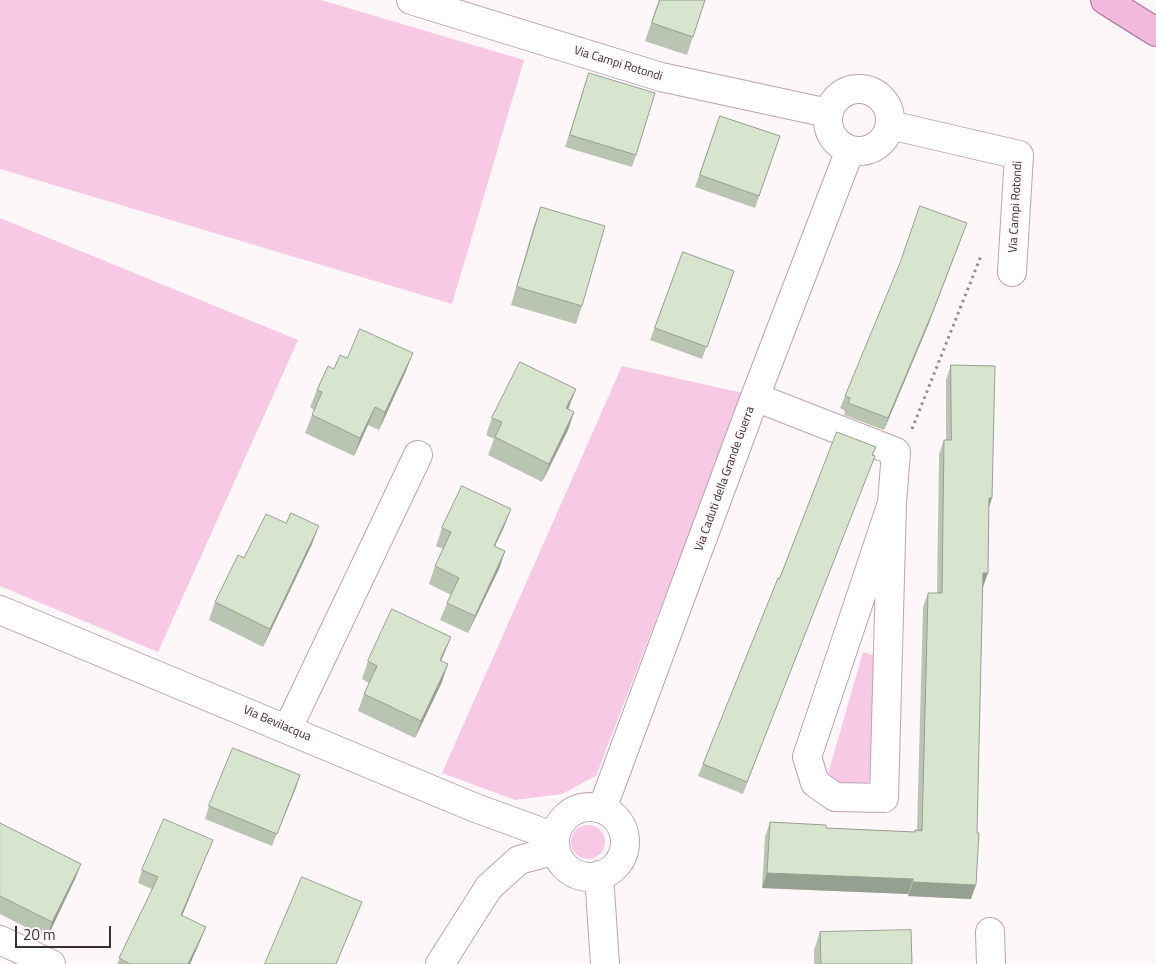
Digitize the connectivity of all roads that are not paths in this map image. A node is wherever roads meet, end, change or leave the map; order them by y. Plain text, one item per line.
1 (411, 0) edge
2 (1105, 0) edge
3 (1156, 32) edge
4 (828, 114) junction
5 (890, 125) junction
6 (850, 150) junction
7 (1012, 272) dead end
8 (755, 397) junction
9 (418, 455) dead end
10 (892, 503) junction
11 (0, 610) edge
12 (288, 728) junction
13 (602, 809) junction
14 (556, 843) junction
15 (600, 875) junction
16 (990, 932) dead end
17 (0, 940) edge
18 (51, 964) edge
19 (440, 964) edge
20 (605, 964) edge
21 (991, 964) edge

1 - 4 street, Via Campi Rotondi
2 - 3 main road
4 - 5 street
4 - 6 street
5 - 6 street
5 - 7 street, Via Campi Rotondi
6 - 8 street, Via Caduti della Grande Guerra
8 - 10 street
8 - 13 street, Via Caduti della Grande Guerra
9 - 12 street
10 - 10 street
11 - 12 street, Via Bevilacqua
12 - 14 street, Via Bevilacqua
13 - 14 street
13 - 15 street
14 - 15 street
14 - 19 street
15 - 20 street
16 - 21 street
17 - 18 street

